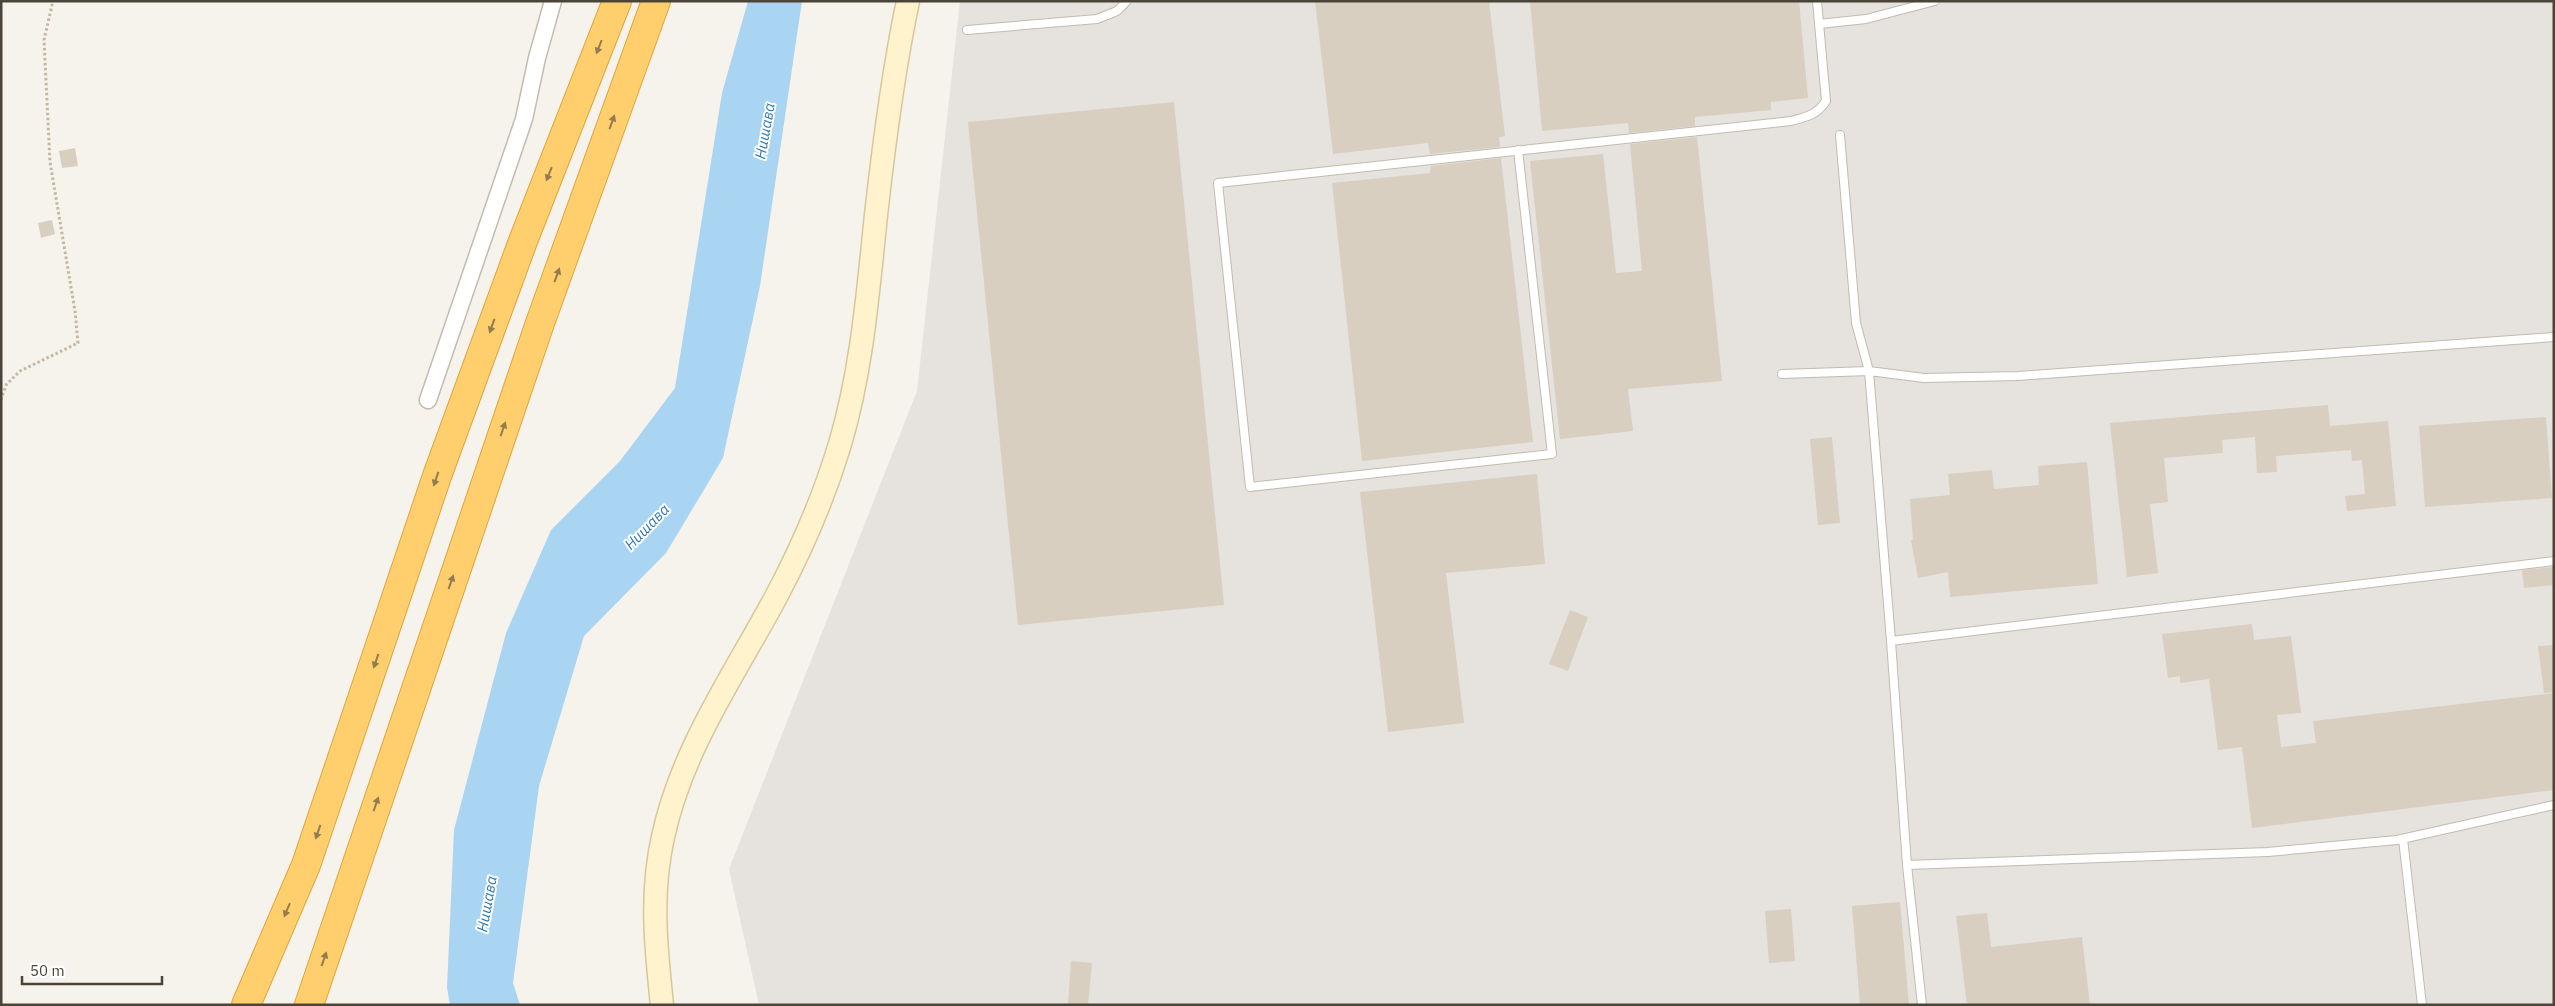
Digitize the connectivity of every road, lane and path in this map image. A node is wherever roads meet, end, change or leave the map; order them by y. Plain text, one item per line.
1 (53, 1) edge
2 (553, 1) edge
3 (617, 1) edge
4 (656, 1) edge
5 (908, 1) edge
6 (1127, 1) edge
7 (1817, 1) edge
8 (1935, 1) edge
9 (1819, 24) junction
10 (966, 30) dead end
11 (1840, 135) dead end
12 (1518, 150) junction
13 (2554, 337) edge
14 (1869, 371) junction
15 (1782, 374) dead end
16 (1, 400) edge
17 (428, 400) dead end
18 (2554, 561) edge
19 (1891, 641) junction
20 (2554, 805) edge
21 (2403, 838) junction
22 (1907, 865) junction
23 (246, 1005) edge
24 (309, 1005) edge
25 (662, 1005) edge
26 (1922, 1005) edge
27 (2422, 1005) edge

1 - 16 path
2 - 17 street
3 -> 23 highway
24 -> 4 highway
5 - 25 main road
6 - 10 lane
7 - 9 lane
8 - 9 lane
9 - 12 lane
11 - 14 lane
12 - 12 lane
13 - 14 lane
14 - 15 lane
14 - 19 lane
18 - 19 lane
19 - 22 lane
20 - 21 lane
21 - 22 lane
21 - 27 lane
22 - 26 lane

